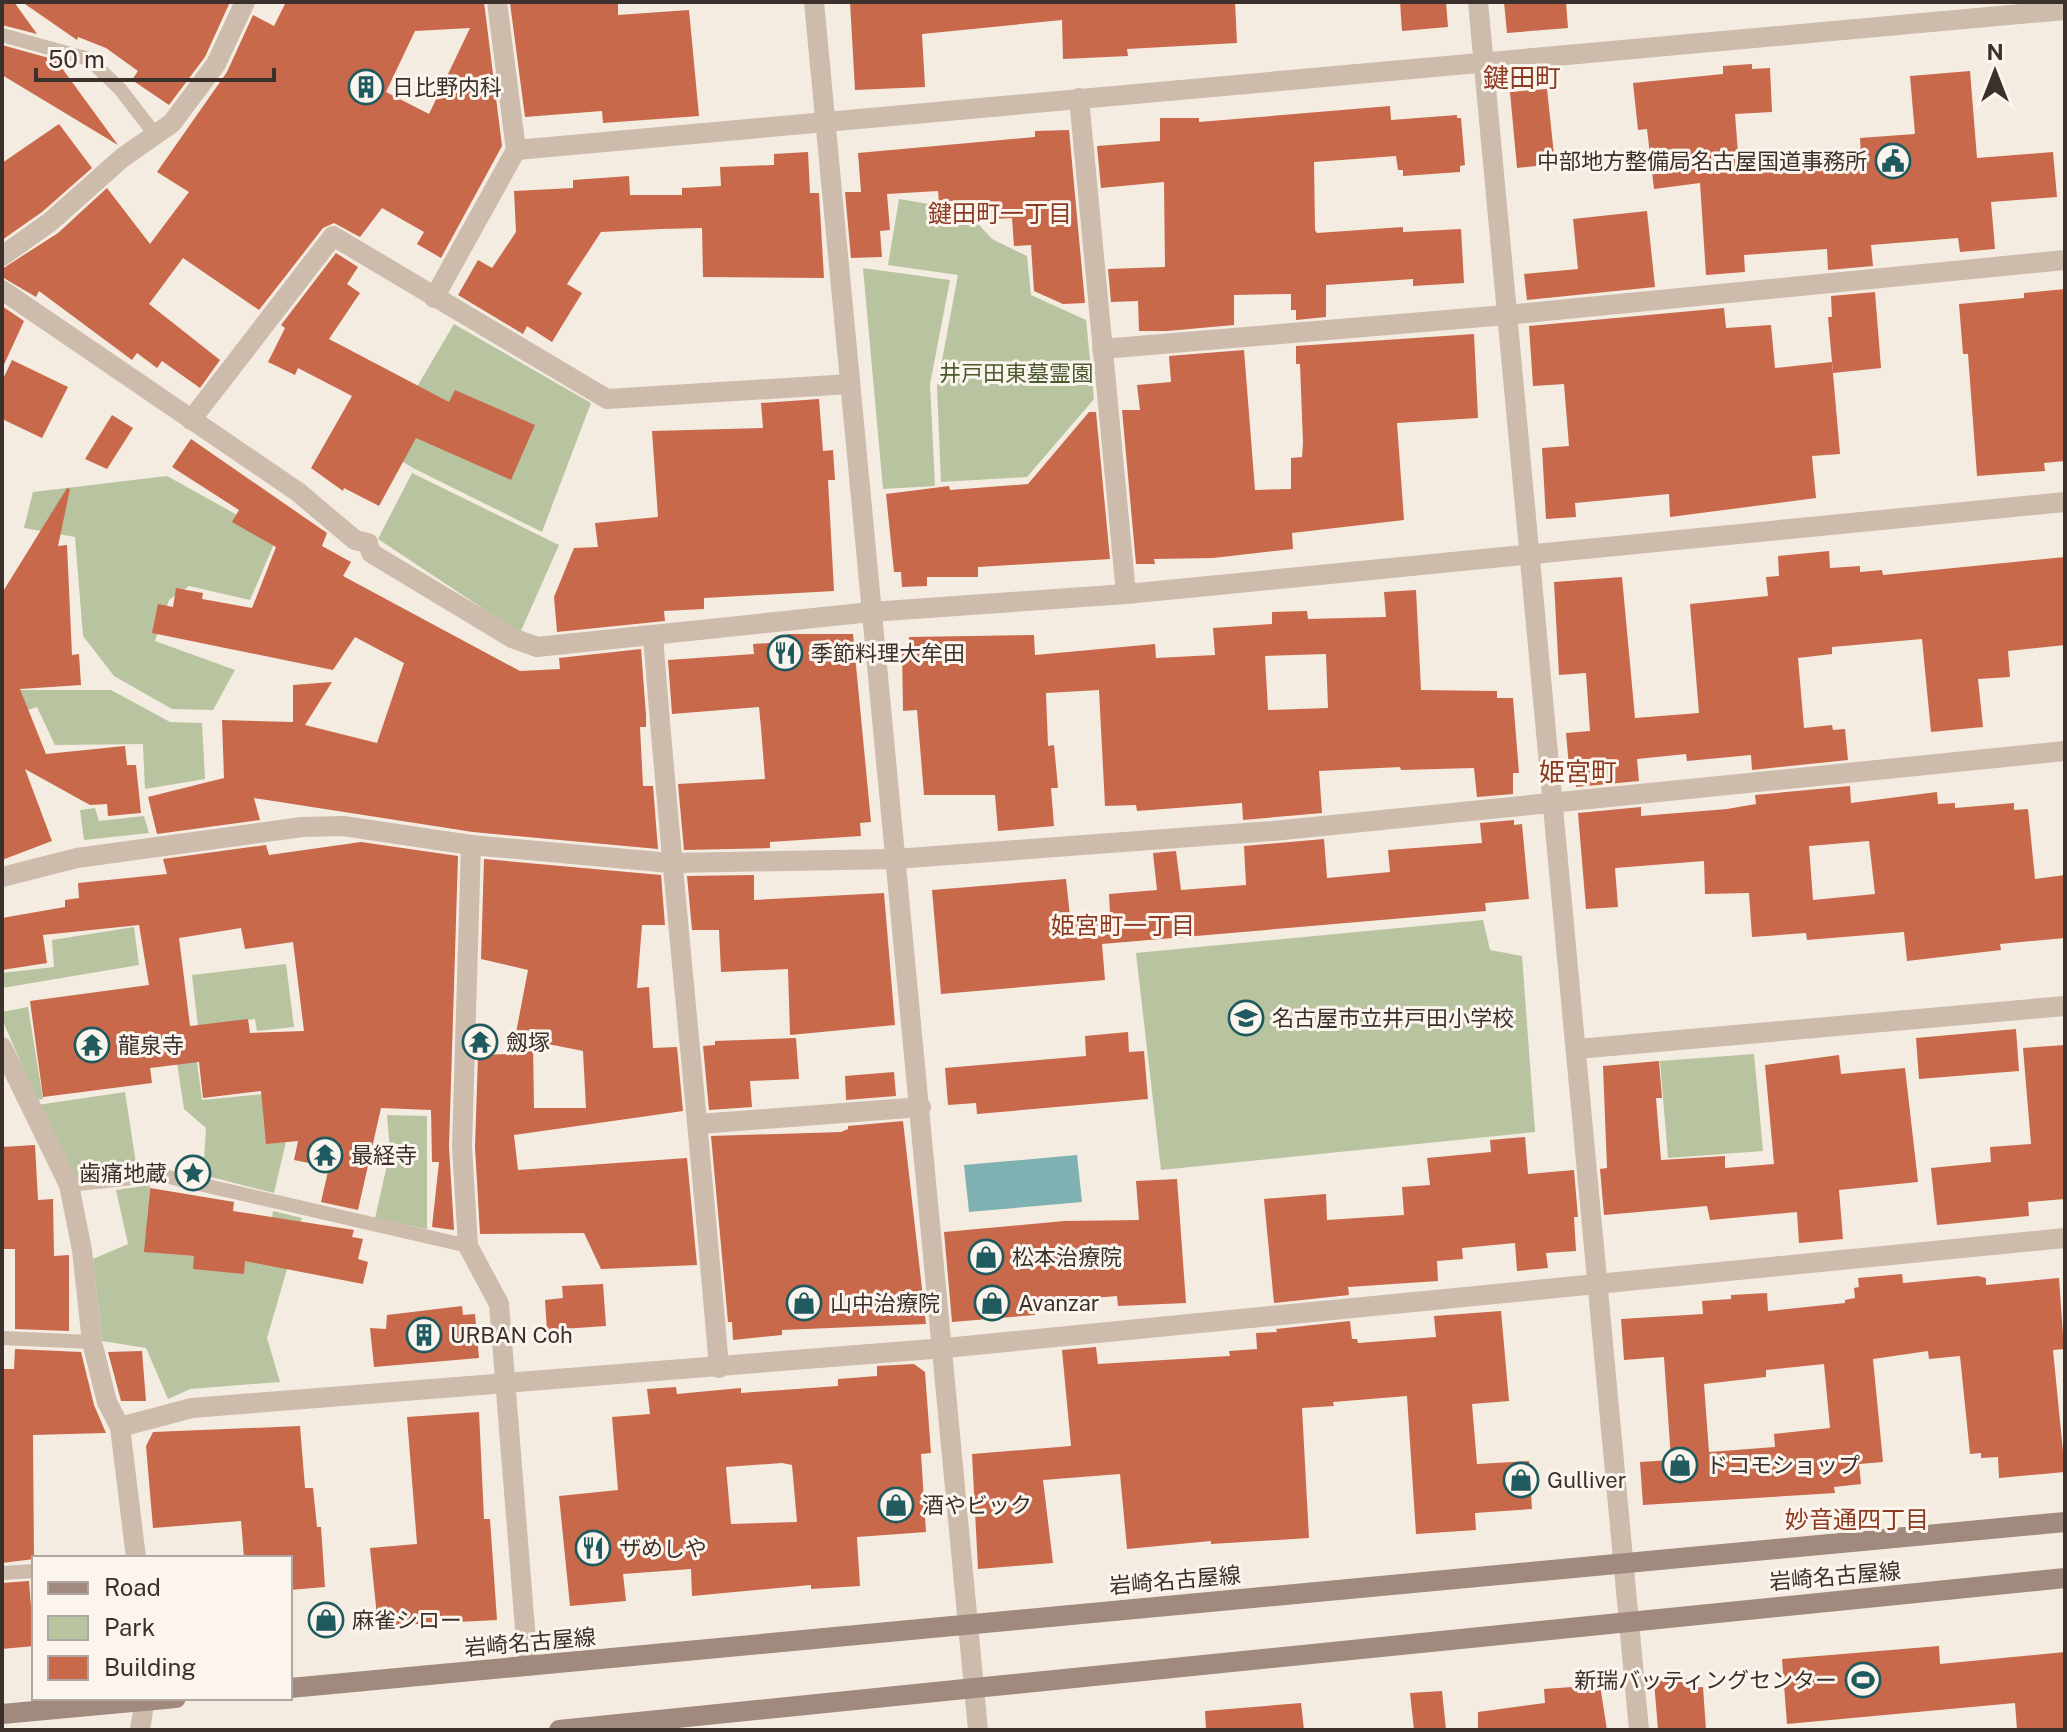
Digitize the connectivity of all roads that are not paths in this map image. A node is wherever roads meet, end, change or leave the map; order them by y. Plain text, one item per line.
1 (245, 2) edge
2 (497, 2) edge
3 (814, 2) edge
4 (1478, 2) edge
5 (2065, 10) edge
6 (2, 35) edge
7 (1484, 63) junction
8 (1079, 98) junction
9 (827, 121) junction
10 (154, 133) junction
11 (516, 150) junction
12 (2, 256) edge
13 (2065, 260) edge
14 (2, 290) edge
15 (434, 298) junction
16 (1506, 315) junction
17 (1102, 349) junction
18 (850, 384) junction
19 (191, 420) junction
20 (2065, 502) edge
21 (1532, 552) junction
22 (1126, 594) junction
23 (871, 612) junction
24 (653, 636) junction
25 (2065, 751) edge
26 (1551, 801) junction
27 (471, 845) junction
28 (895, 859) junction
29 (671, 863) junction
30 (2, 877) edge
31 (2065, 1006) edge
32 (2, 1047) edge
33 (1577, 1049) junction
34 (921, 1107) junction
35 (699, 1124) junction
36 (69, 1185) junction
37 (2065, 1238) edge
38 (468, 1246) junction
39 (1596, 1282) junction
40 (2, 1338) edge
41 (92, 1342) junction
42 (945, 1348) junction
43 (719, 1368) junction
44 (505, 1385) junction
45 (120, 1427) junction
46 (2065, 1522) edge
47 (136, 1556) edge
48 (1624, 1561) junction
49 (32, 1571) edge
50 (2, 1573) edge
51 (2065, 1578) edge
52 (1629, 1620) junction
53 (967, 1624) junction
54 (528, 1666) junction
55 (292, 1688) edge
56 (974, 1688) junction
57 (135, 1700) edge
58 (144, 1700) edge
59 (2, 1714) edge
60 (140, 1730) edge
61 (559, 1730) edge
62 (978, 1730) edge
63 (1639, 1730) edge

1 - 10 street
2 - 11 street
3 - 9 street
4 - 7 street
5 - 7 street
6 - 10 lane
7 - 8 street
7 - 16 street
8 - 9 street
8 - 17 street
9 - 11 street
9 - 18 street
10 - 12 street
11 - 15 street
13 - 16 street
14 - 19 street
15 - 18 street
15 - 19 street
16 - 17 street
16 - 21 street
17 - 22 street
18 - 23 street
19 - 24 street
20 - 21 street
21 - 22 street
21 - 26 street
22 - 23 street
23 - 24 street
23 - 28 street
24 - 29 street
25 - 26 street
26 - 28 street
26 - 33 street
27 - 29 street
27 - 30 street
27 - 38 street
28 - 29 street
28 - 34 street
29 - 35 street
31 - 33 street
32 - 36 street
33 - 39 street
34 - 35 street
34 - 42 street
35 - 43 street
36 - 38 lane
36 - 41 street
37 - 39 street
38 - 44 street
39 - 42 street
39 - 48 street
40 - 41 lane
41 - 45 street
42 - 43 street
42 - 53 street
43 - 44 street
44 - 45 street
44 - 54 street
45 - 47 street
46 - 48 main road, 岩崎名古屋線
48 - 52 street
48 - 53 main road, 岩崎名古屋線
49 - 50 lane
51 - 52 main road, 岩崎名古屋線
52 - 56 main road, 岩崎名古屋線
52 - 63 street
53 - 54 main road, 岩崎名古屋線
53 - 56 street
54 - 55 main road, 岩崎名古屋線
56 - 61 main road, 岩崎名古屋線
56 - 62 street
57 - 59 main road
58 - 60 street

